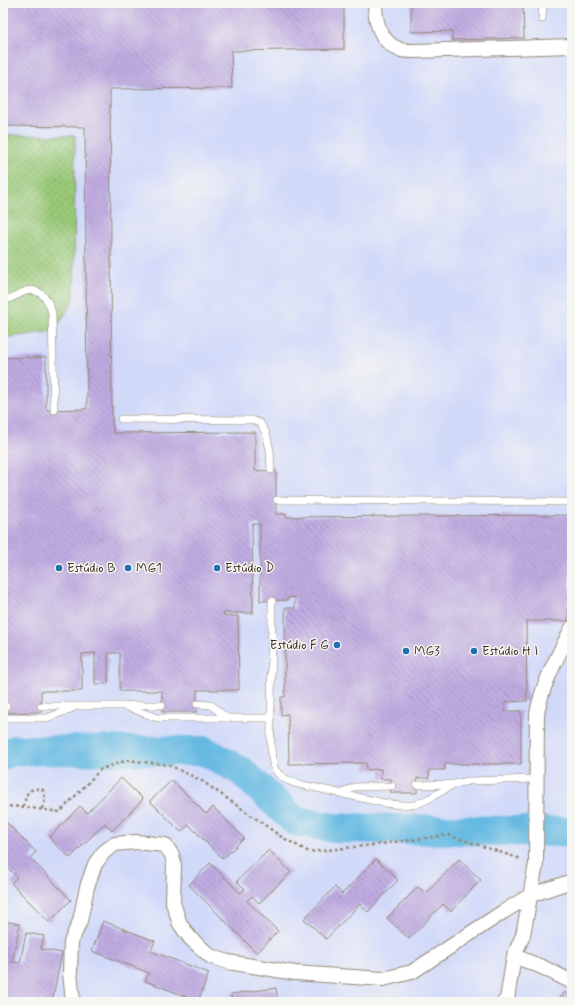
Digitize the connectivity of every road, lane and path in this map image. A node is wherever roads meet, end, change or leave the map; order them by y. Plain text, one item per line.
1 (375, 3) edge
2 (543, 3) edge
3 (542, 19) dead end
4 (572, 46) edge
5 (3, 301) edge
6 (54, 410) dead end
7 (122, 419) dead end
8 (271, 470) dead end
9 (276, 500) dead end
10 (572, 502) edge
11 (272, 601) dead end
12 (572, 628) edge
13 (197, 704) dead end
14 (162, 705) dead end
15 (41, 706) dead end
16 (78, 706) junction
17 (125, 706) junction
18 (3, 718) edge
19 (227, 718) junction
20 (271, 718) junction
21 (537, 779) junction
22 (454, 784) junction
23 (417, 785) dead end
24 (392, 786) dead end
25 (341, 794) junction
26 (3, 806) edge
27 (23, 807) junction
28 (41, 810) junction
29 (536, 864) junction
30 (572, 881) edge
31 (531, 895) junction
32 (514, 956) junction
33 (572, 982) edge
34 (74, 1002) edge
35 (504, 1002) edge

1 - 4 street
2 - 3 lane
5 - 6 lane
7 - 8 lane
9 - 10 lane
11 - 20 lane
12 - 21 street
13 - 19 lane
14 - 17 lane
15 - 16 lane
16 - 17 lane
16 - 18 lane
17 - 19 lane
19 - 20 lane
20 - 25 lane
21 - 22 lane
21 - 29 street
22 - 23 lane
22 - 25 lane
24 - 25 lane
26 - 27 path
27 - 28 path
27 - 28 path
28 - 29 path
29 - 31 street
30 - 31 street
31 - 32 street
31 - 34 street
32 - 33 street
32 - 35 street

